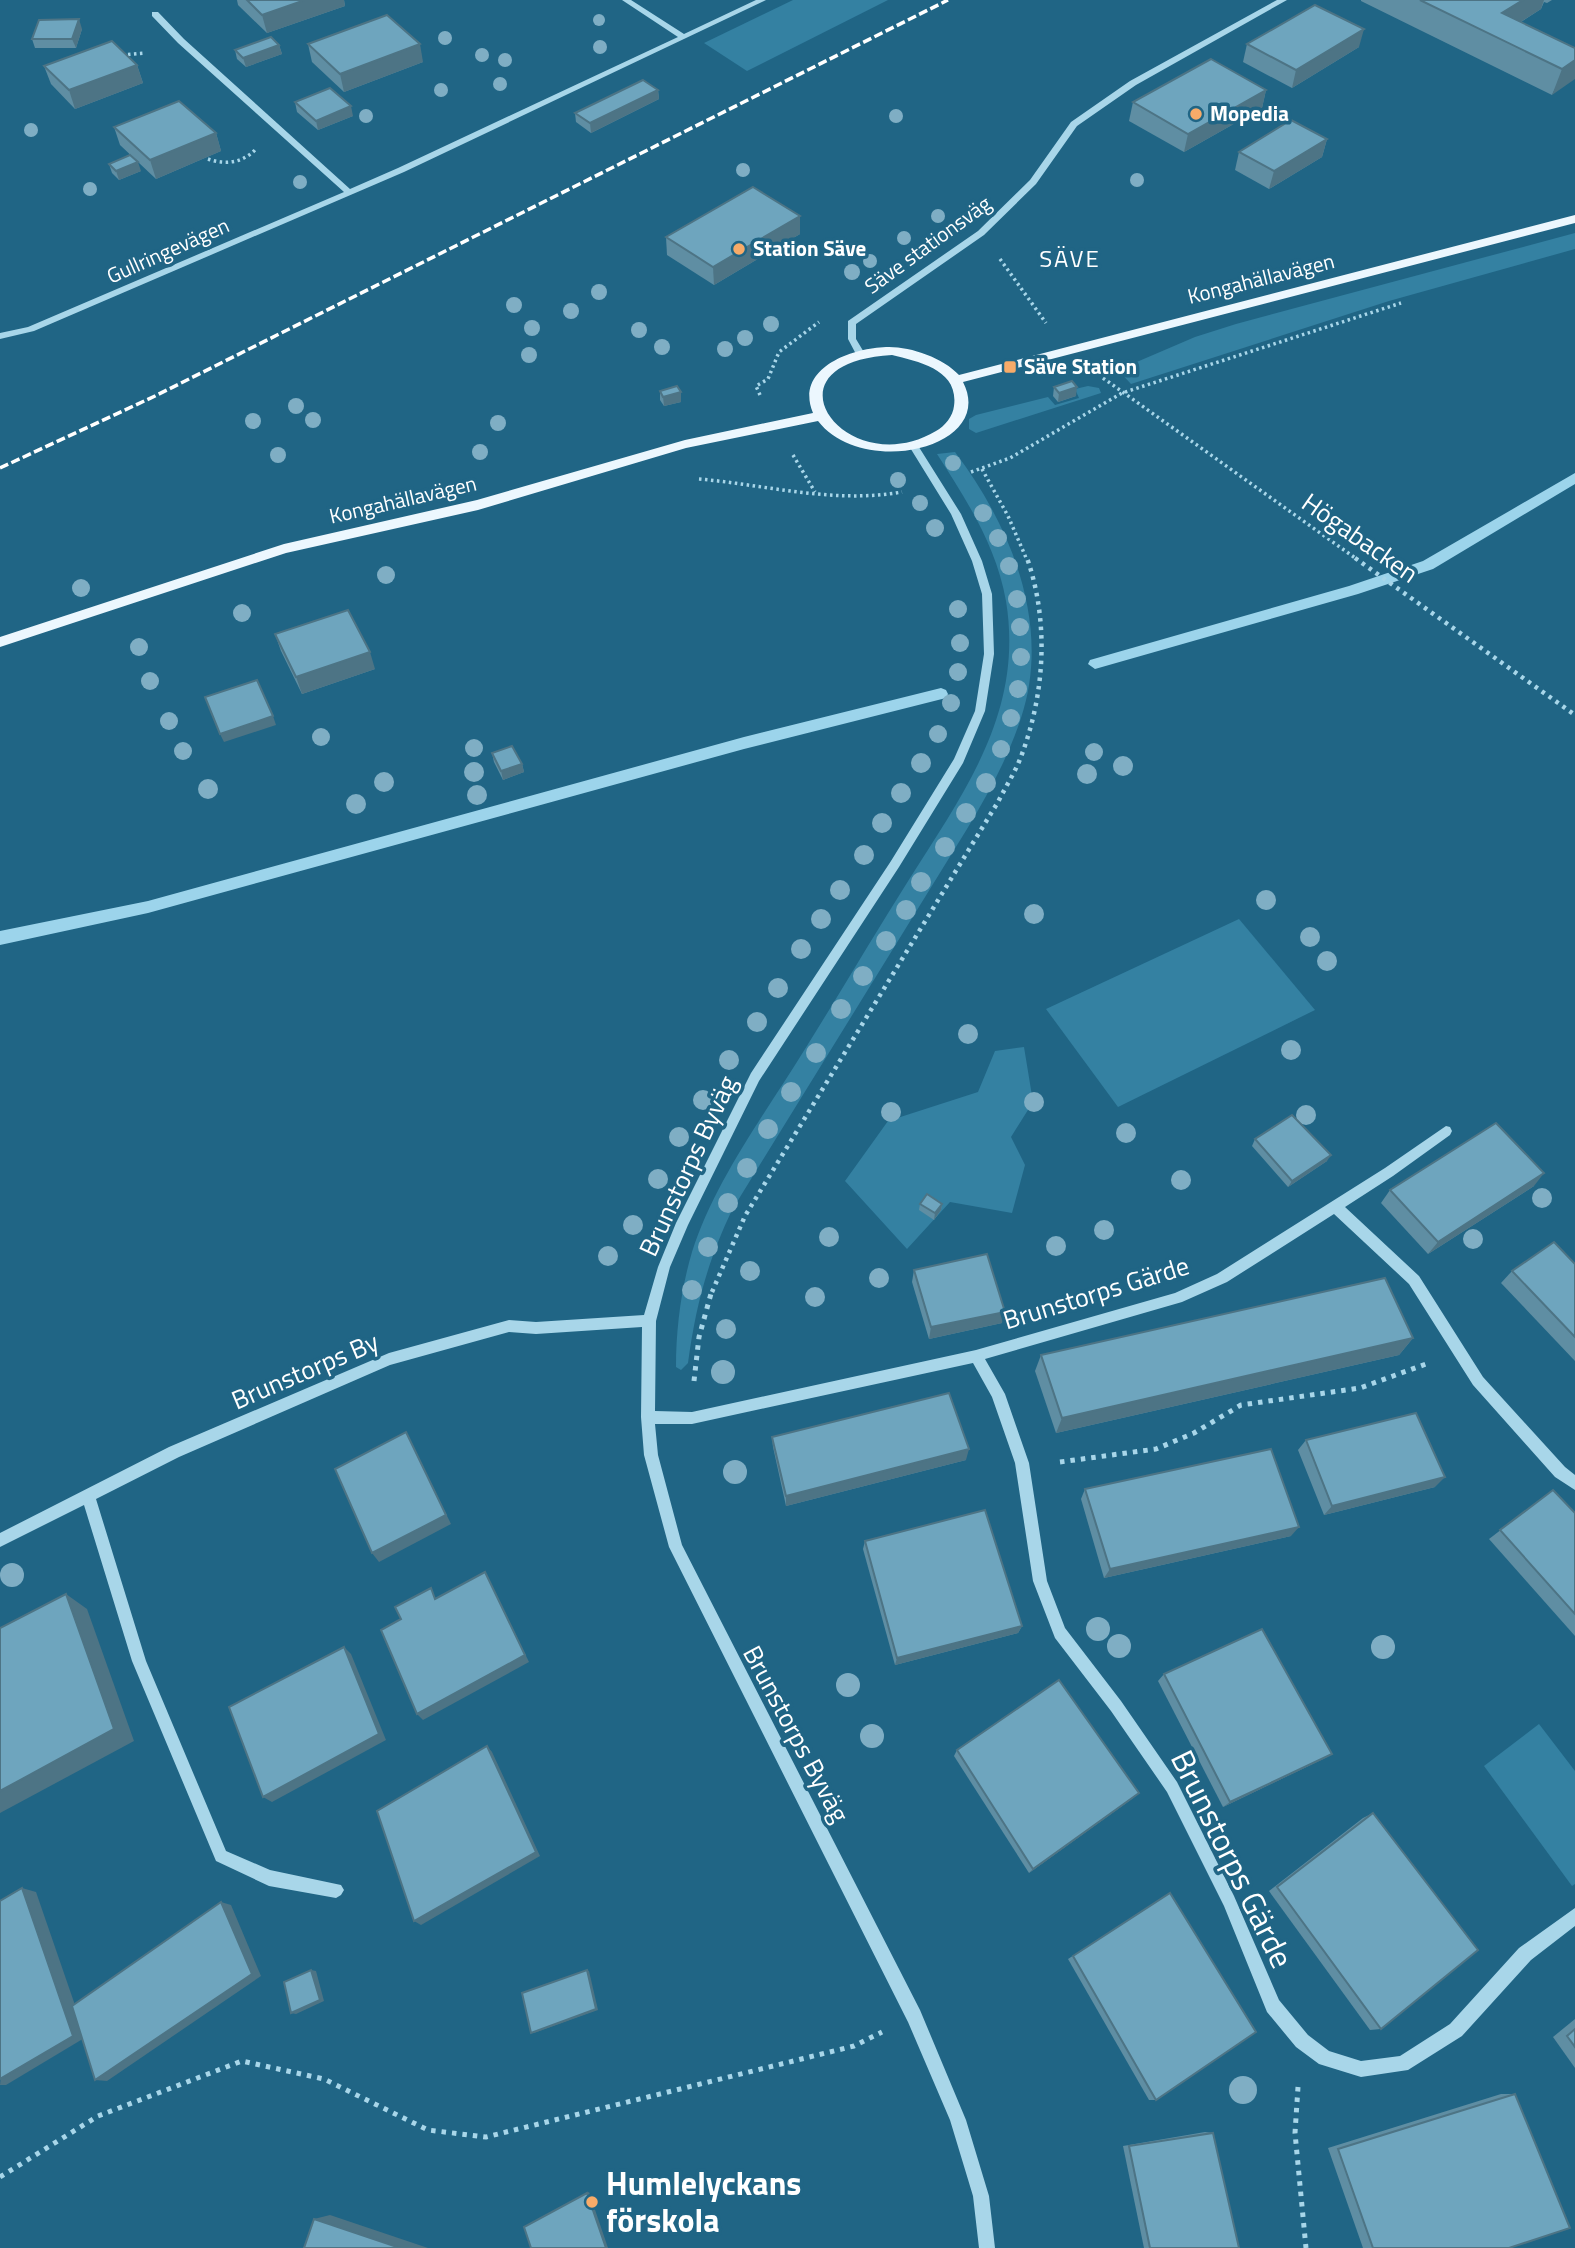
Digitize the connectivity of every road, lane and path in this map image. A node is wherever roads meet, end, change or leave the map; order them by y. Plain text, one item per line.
1 (626, 0) edge
2 (762, 0) edge
3 (1283, 0) edge
4 (155, 13) dead end
5 (684, 37) junction
6 (190, 49) junction
7 (120, 55) edge
8 (349, 192) junction
9 (1575, 219) edge
10 (981, 233) junction
11 (1410, 300) dead end
12 (0, 336) edge
13 (1075, 351) junction
14 (860, 355) junction
15 (956, 380) junction
16 (1122, 393) junction
17 (820, 416) junction
18 (914, 446) junction
19 (695, 478) dead end
20 (939, 482) junction
21 (0, 642) edge
22 (1575, 715) edge
23 (1446, 1131) dead end
24 (1335, 1206) junction
25 (649, 1321) junction
26 (1457, 1346) junction
27 (976, 1356) junction
28 (648, 1417) junction
29 (1022, 1463) junction
30 (1575, 1483) edge
31 (88, 1496) junction
32 (0, 1540) edge
33 (336, 1890) dead end
34 (1575, 1916) edge
35 (914, 2016) junction
36 (1301, 2041) junction
37 (0, 2177) edge
38 (987, 2248) edge
39 (1306, 2248) edge

1 - 5 street
2 - 5 street, Gullringevägen
3 - 10 street, Säve stationsväg
4 - 6 street
5 - 8 street, Gullringevägen
6 - 7 path
6 - 8 street
8 - 12 street, Gullringevägen
9 - 13 main road, Kongahällavägen
10 - 13 path, Högabacken
10 - 14 street, Säve stationsväg
11 - 16 path
13 - 15 main road, Kongahällavägen
13 - 16 path, Högabacken
14 - 15 main road
14 - 17 main road
15 - 18 main road
16 - 20 path
16 - 22 path, Högabacken
17 - 18 main road
17 - 21 main road, Kongahällavägen
18 - 20 street, Brunstorps Byväg
19 - 20 path
20 - 25 street, Brunstorps Byväg
23 - 24 street, Brunstorps Gärde
24 - 26 street
24 - 27 street, Brunstorps Gärde
25 - 28 street, Brunstorps Byväg
25 - 31 street, Brunstorps By
26 - 29 path
26 - 30 street
27 - 28 street, Brunstorps Gärde
27 - 29 street, Brunstorps Gärde
28 - 35 street, Brunstorps Byväg
29 - 36 street, Brunstorps Gärde
31 - 32 street, Brunstorps By
31 - 33 street
34 - 36 street, Brunstorps Gärde
35 - 37 path
35 - 38 street, Brunstorps Byväg
36 - 39 path

